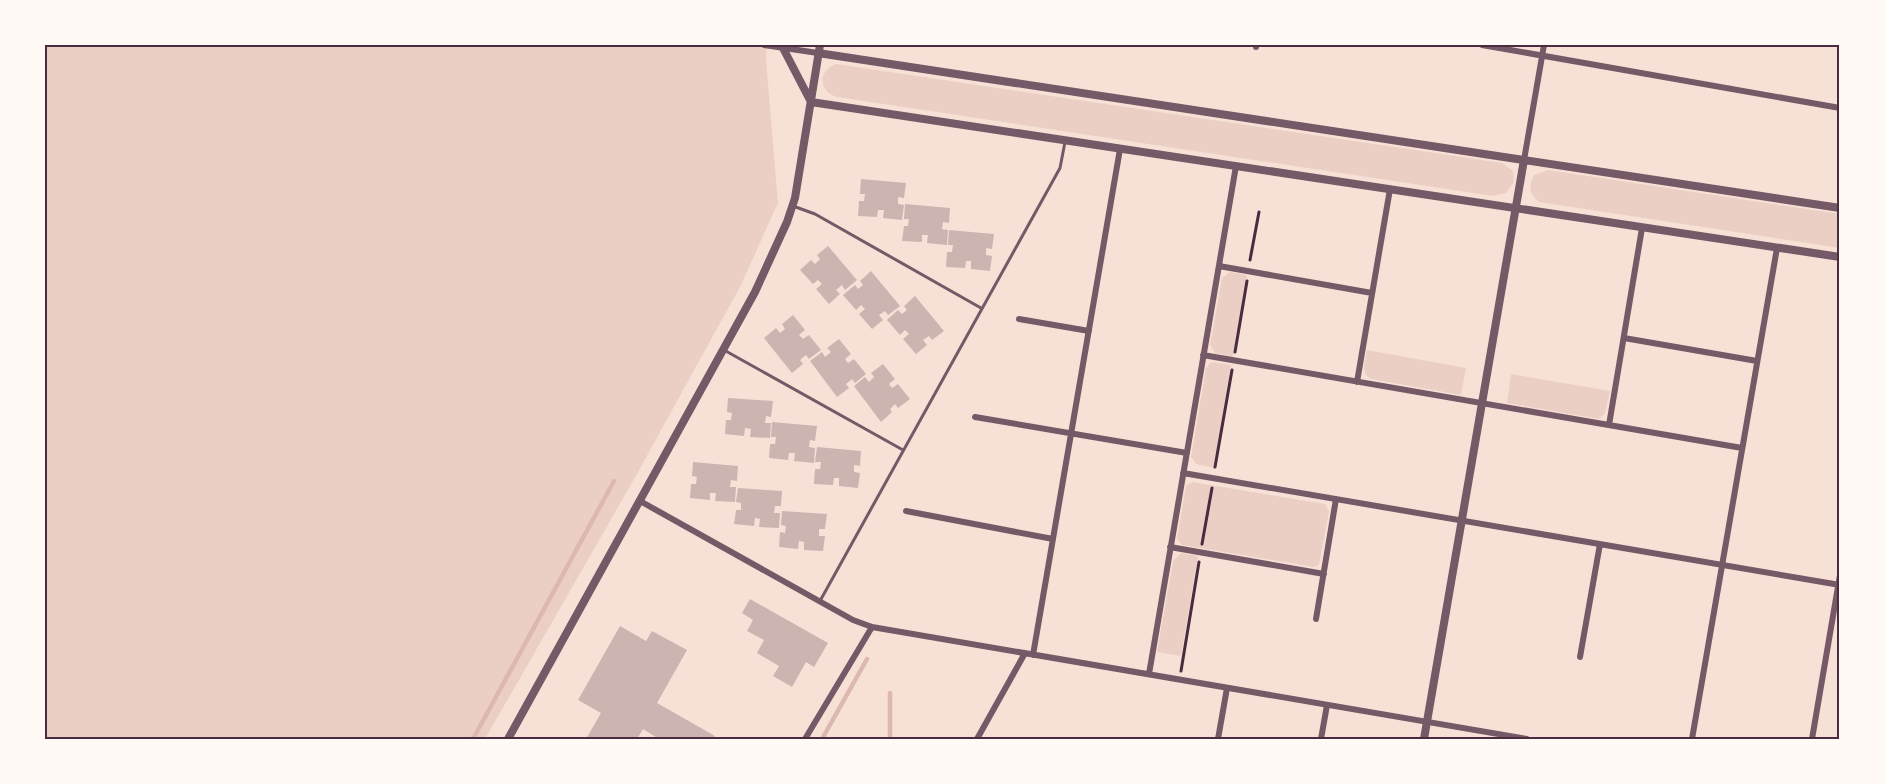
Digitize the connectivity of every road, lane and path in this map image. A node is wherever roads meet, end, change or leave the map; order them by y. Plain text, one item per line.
1 (764, 45) edge
2 (1482, 45) edge
3 (1544, 45) edge
4 (783, 46) edge
5 (819, 49) edge
6 (1542, 56) junction
7 (811, 102) junction
8 (1840, 108) edge
9 (1066, 140) junction
10 (1120, 149) junction
11 (1524, 160) junction
12 (1236, 166) junction
13 (1390, 189) junction
14 (792, 206) junction
15 (1515, 208) junction
16 (1840, 208) edge
17 (1258, 212) dead end
18 (1642, 228) junction
19 (1777, 248) junction
20 (1840, 257) edge
21 (1219, 266) junction
22 (1248, 271) junction
23 (1372, 293) junction
24 (981, 308) junction
25 (1019, 320) dead end
26 (1089, 331) junction
27 (1624, 338) junction
28 (723, 350) junction
29 (1203, 355) junction
30 (1233, 360) junction
31 (1757, 361) junction
32 (1357, 382) junction
33 (1482, 403) junction
34 (975, 417) dead end
35 (1609, 425) junction
36 (1071, 433) junction
37 (1742, 448) junction
38 (903, 450) junction
39 (1186, 453) junction
40 (1183, 473) junction
41 (1214, 478) junction
42 (1336, 499) junction
43 (640, 501) junction
44 (906, 511) dead end
45 (1462, 520) junction
46 (1053, 539) junction
47 (1600, 544) junction
48 (1170, 547) junction
49 (1201, 552) junction
50 (1722, 565) junction
51 (1324, 574) junction
52 (1840, 575) edge
53 (1839, 585) edge
54 (820, 601) junction
55 (1316, 619) dead end
56 (872, 627) junction
57 (1025, 653) junction
58 (1033, 655) junction
59 (1580, 657) dead end
60 (1149, 674) junction
61 (1179, 680) junction
62 (1227, 688) junction
63 (1327, 705) junction
64 (1427, 722) junction
65 (508, 739) edge
66 (805, 739) edge
67 (977, 739) edge
68 (1218, 739) edge
69 (1321, 739) edge
70 (1424, 739) edge
71 (1527, 739) edge
72 (1692, 739) edge
73 (1812, 739) edge

1 - 4 street
2 - 6 street
3 - 6 street
4 - 5 street
4 - 7 street
5 - 7 street
5 - 11 street
6 - 8 street
6 - 11 street
7 - 9 street
7 - 14 street
9 - 10 street
9 - 24 lane
10 - 12 street
10 - 26 street
11 - 15 street
11 - 16 street
12 - 13 street
12 - 21 street
13 - 15 street
13 - 23 street
14 - 24 lane
14 - 28 street
15 - 18 street
15 - 33 street
17 - 22 path
18 - 19 street
18 - 27 street
19 - 20 street
19 - 31 street
21 - 22 street
21 - 29 street
22 - 23 street
22 - 30 path
23 - 32 street
24 - 38 lane
25 - 26 street
26 - 36 street
27 - 31 street
27 - 35 street
28 - 38 lane
28 - 43 street
29 - 30 street
29 - 39 street
30 - 32 street
30 - 41 path
31 - 37 street
32 - 33 street
33 - 35 street
33 - 45 street
34 - 36 street
35 - 37 street
36 - 39 street
36 - 46 street
37 - 50 street
38 - 54 lane
39 - 40 street
40 - 41 street
40 - 48 street
41 - 42 street
41 - 49 path
42 - 45 street
42 - 51 street
43 - 54 street
43 - 65 street
44 - 46 street
45 - 47 street
45 - 64 street
46 - 58 street
47 - 50 street
47 - 59 street
48 - 49 street
48 - 60 street
49 - 51 street
49 - 61 path
50 - 53 street
50 - 72 street
51 - 55 street
52 - 53 street
53 - 73 street
54 - 56 street
56 - 57 street
56 - 66 street
57 - 58 street
57 - 67 street
58 - 60 street
60 - 61 street
61 - 62 street
62 - 63 street
62 - 68 street
63 - 64 street
63 - 69 street
64 - 70 street
64 - 71 street

